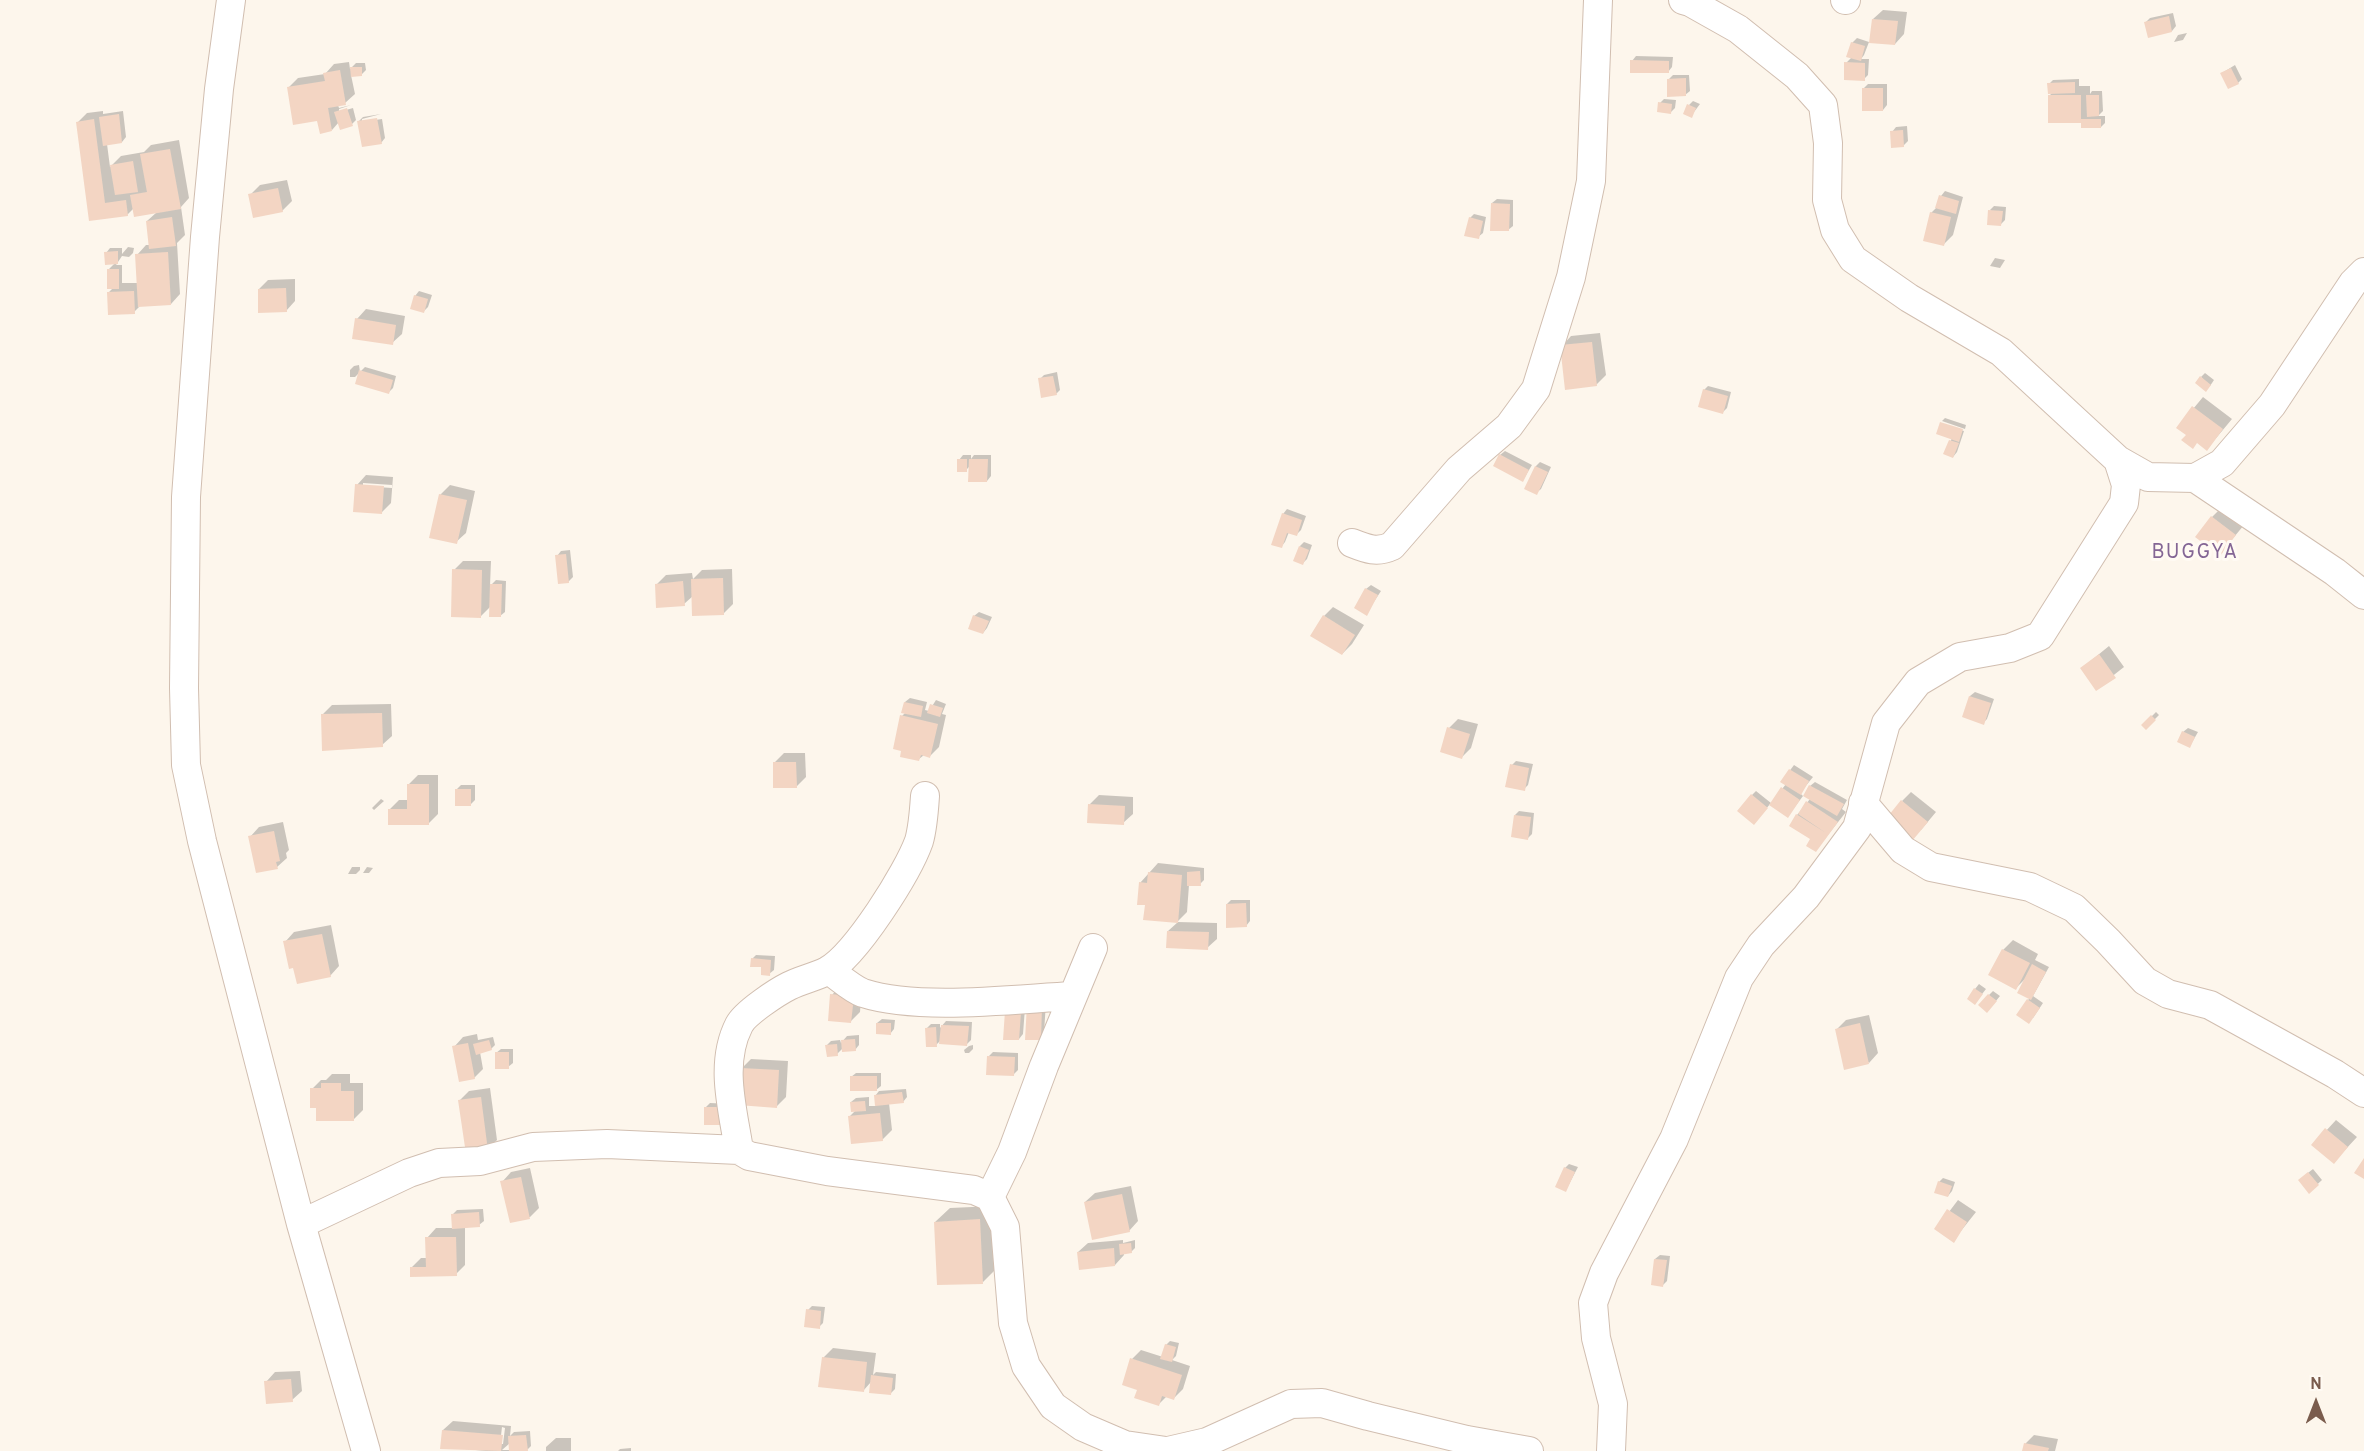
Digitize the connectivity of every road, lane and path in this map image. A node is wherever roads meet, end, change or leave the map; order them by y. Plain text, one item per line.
1 (231, 0) edge
2 (1598, 0) edge
3 (1693, 1) edge
4 (2364, 272) edge
5 (2118, 460) junction
6 (2196, 478) junction
7 (1352, 543) dead end
8 (2364, 595) edge
9 (925, 796) dead end
10 (1863, 803) junction
11 (1094, 948) dead end
12 (829, 970) junction
13 (1073, 996) junction
14 (2364, 1093) edge
15 (738, 1150) junction
16 (990, 1197) junction
17 (301, 1224) junction
18 (366, 1451) edge
19 (1167, 1451) edge
20 (1529, 1451) edge
21 (1598, 1451) edge
22 (1611, 1451) edge

1 - 17 street
2 - 7 street
3 - 5 street
4 - 6 street
5 - 6 street
5 - 10 street
6 - 8 street
9 - 12 street
10 - 14 street
10 - 22 street
11 - 13 street
12 - 13 street
12 - 15 street
13 - 16 street
15 - 16 street
15 - 17 street
16 - 19 street
17 - 18 street
19 - 20 street
21 - 22 street

